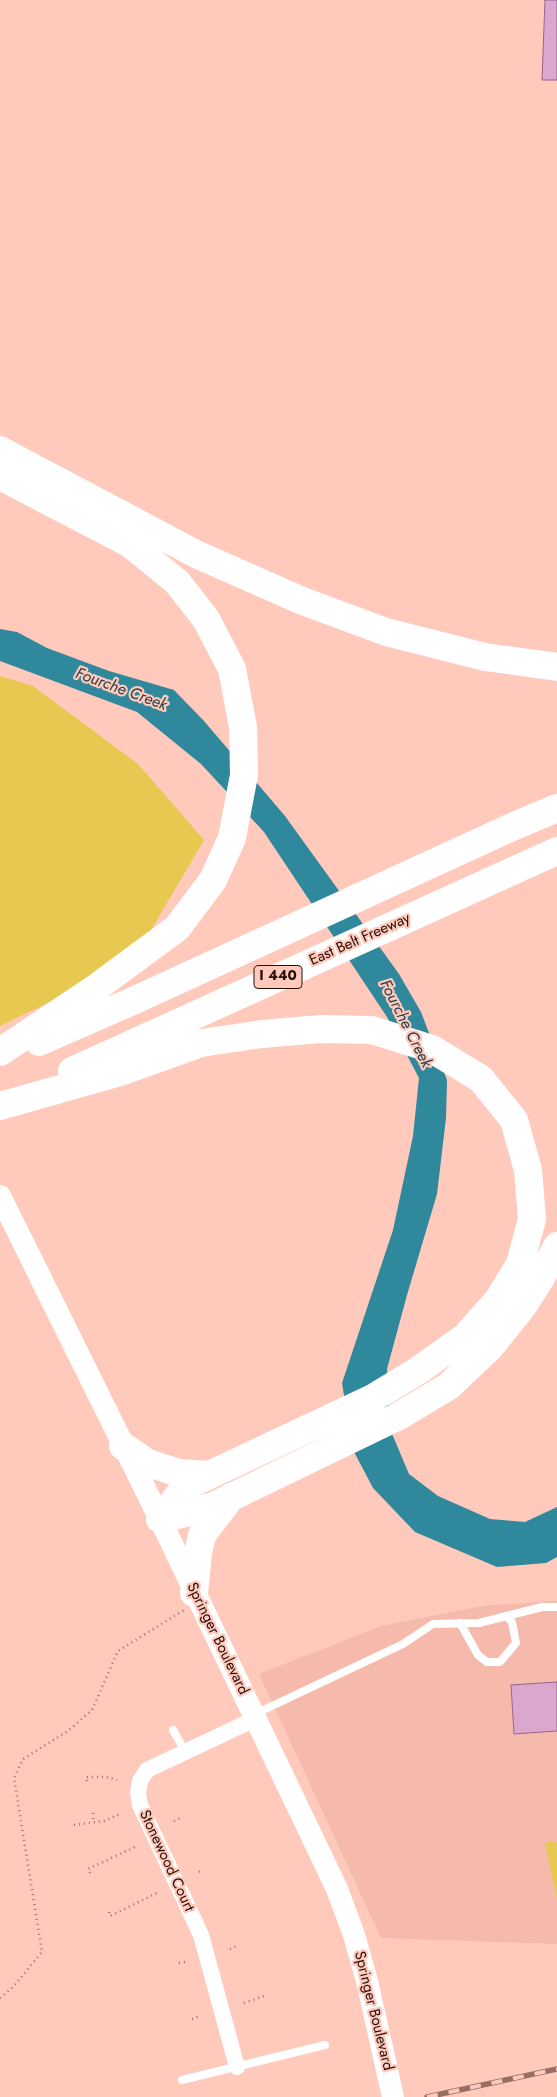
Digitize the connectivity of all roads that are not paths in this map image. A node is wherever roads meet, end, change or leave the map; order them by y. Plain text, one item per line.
1 (0, 450) edge
2 (0, 476) edge
3 (557, 666) edge
4 (557, 808) edge
5 (557, 851) edge
6 (0, 1052) edge
7 (0, 1058) edge
8 (0, 1105) edge
9 (2, 1206) edge
10 (557, 1246) edge
11 (123, 1446) junction
12 (209, 1475) junction
13 (231, 1497) junction
14 (160, 1519) junction
15 (196, 1597) junction
16 (557, 1607) edge
17 (506, 1616) junction
18 (460, 1623) junction
19 (254, 1717) junction
20 (173, 1730) dead end
21 (186, 1753) junction
22 (325, 2045) dead end
23 (237, 2067) junction
24 (182, 2080) dead end
25 (393, 2097) edge

1 - 3 highway
2 - 6 highway
4 - 7 highway, I 440
5 - 8 highway, East Belt Freeway / I 440
8 - 12 highway
9 - 11 main road, Springer Boulevard
10 - 13 highway
11 - 12 highway
11 - 14 main road, Springer Boulevard
12 - 14 highway
13 - 14 highway
13 - 15 highway
14 - 15 main road, Springer Boulevard
15 - 19 main road, Springer Boulevard
16 - 17 lane
17 - 18 lane
17 - 18 lane
18 - 19 lane
19 - 21 street, Stonewood Court
19 - 25 main road, Springer Boulevard
20 - 21 lane
21 - 23 street, Stonewood Court
22 - 23 lane
23 - 24 lane

